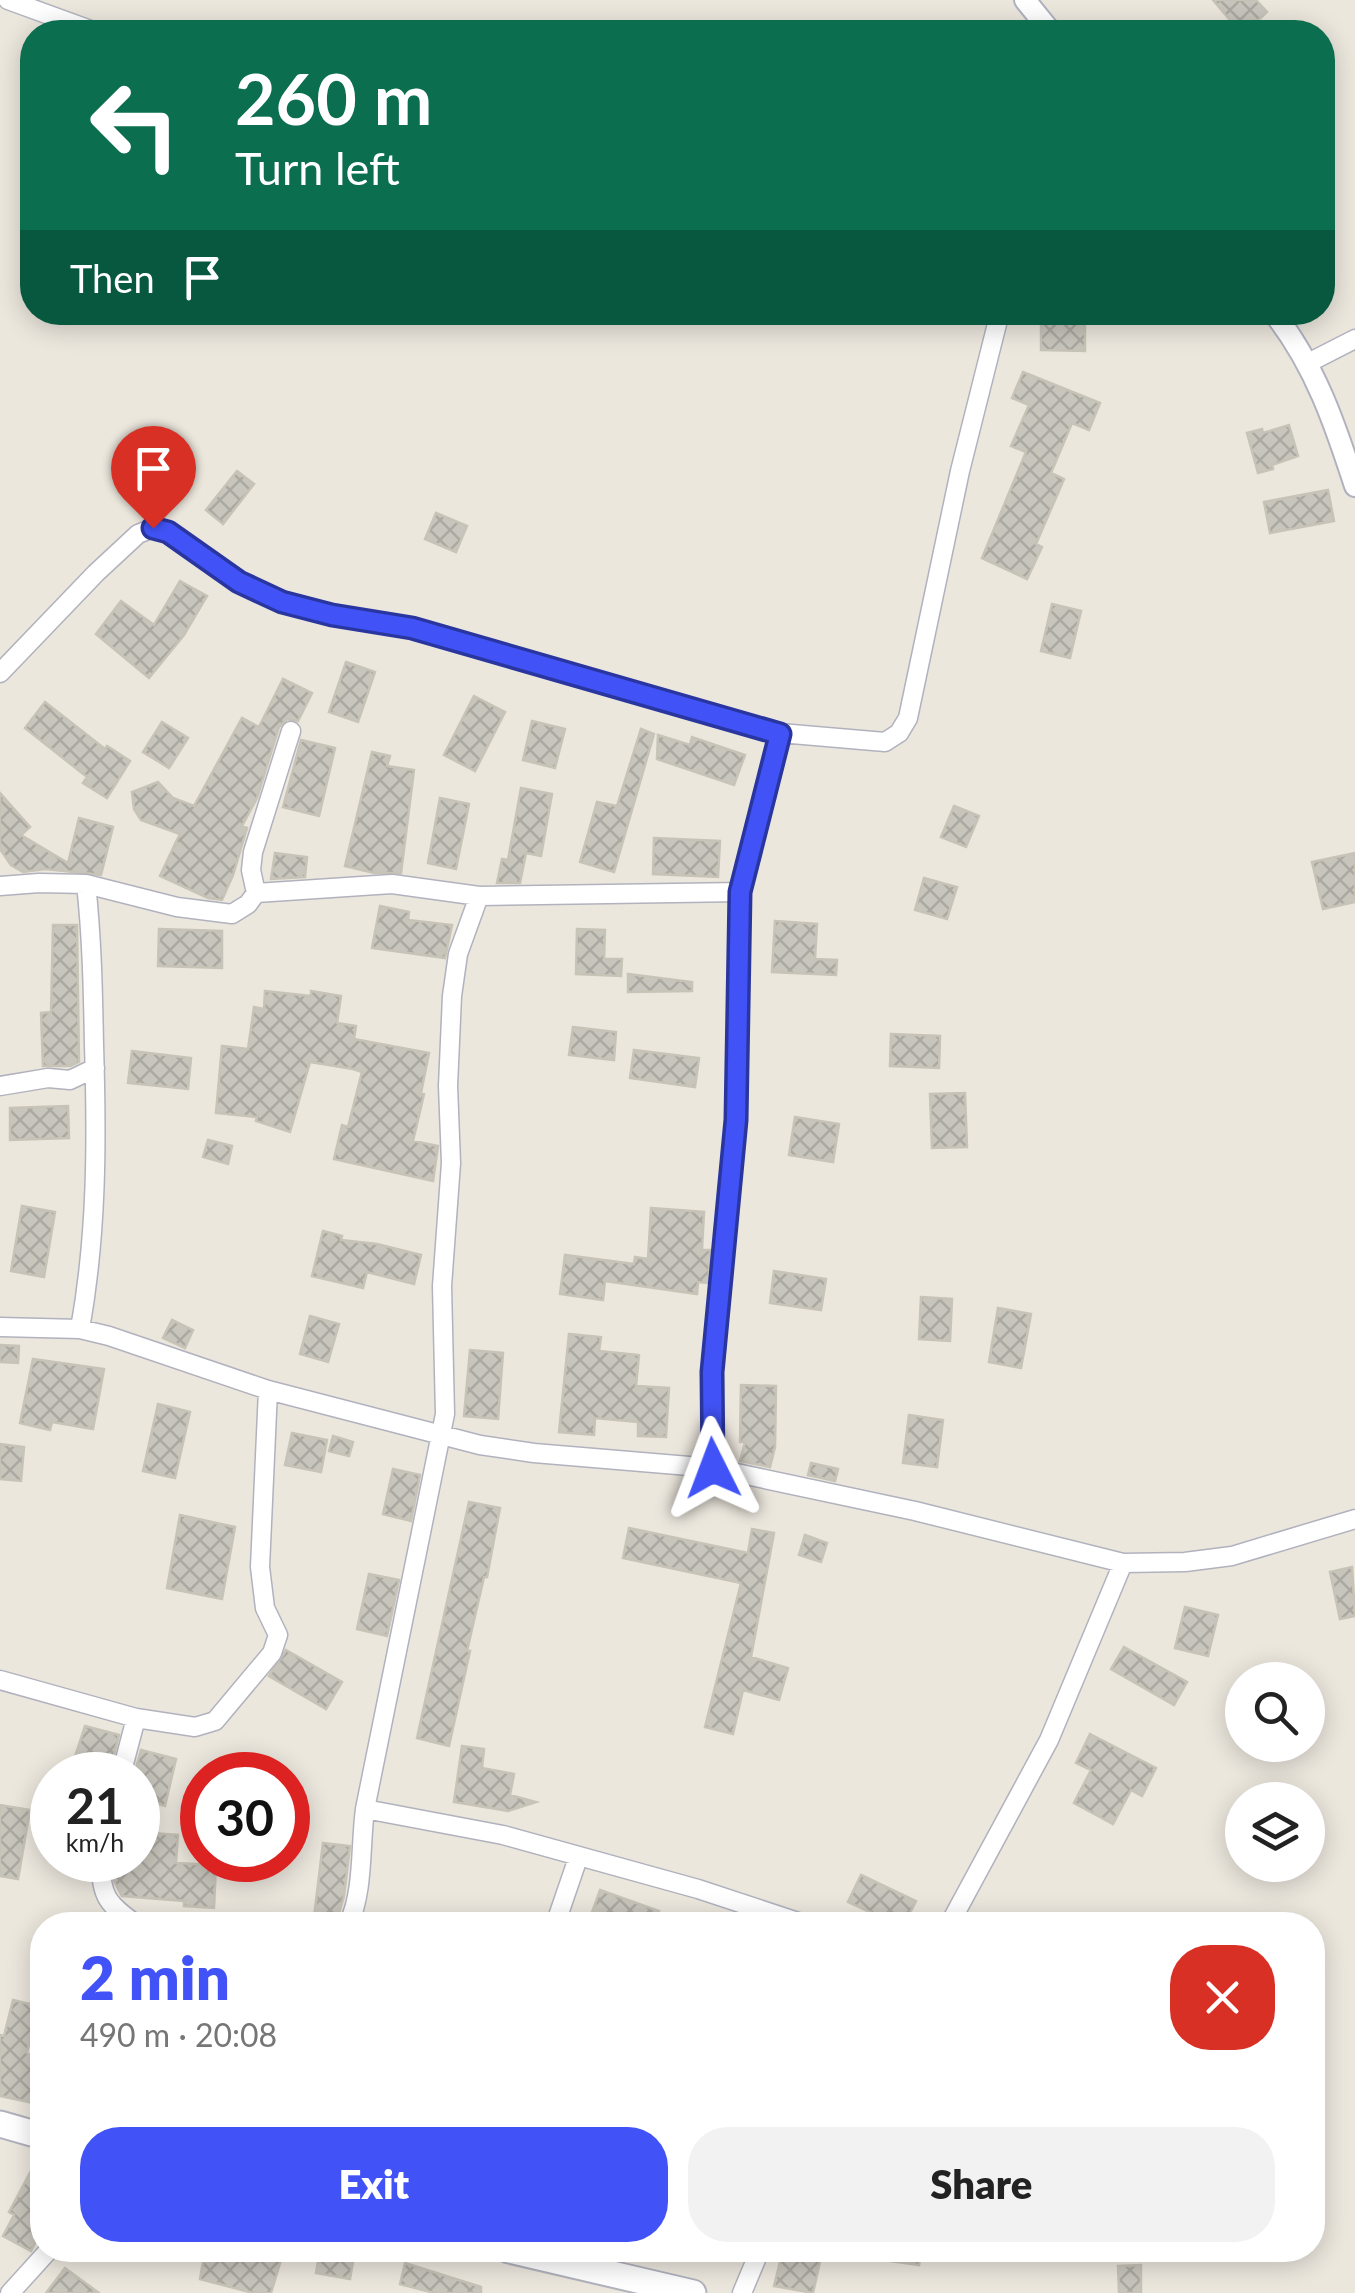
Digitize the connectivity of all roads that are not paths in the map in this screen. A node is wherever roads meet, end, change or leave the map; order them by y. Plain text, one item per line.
1 (8, 0) edge
2 (1025, 0) edge
3 (63, 20) edge
4 (1041, 20) edge
5 (997, 325) edge
6 (1283, 325) edge
7 (1355, 339) edge
8 (1308, 363) junction
9 (1355, 486) edge
10 (0, 673) edge
11 (290, 730) dead end
12 (780, 734) junction
13 (86, 884) junction
14 (0, 886) edge
15 (740, 892) junction
16 (256, 893) junction
17 (479, 896) junction
18 (95, 1068) junction
19 (0, 1086) edge
20 (0, 1327) edge
21 (80, 1329) junction
22 (268, 1390) junction
23 (442, 1434) junction
24 (713, 1468) junction
25 (1355, 1518) edge
26 (1123, 1562) junction
27 (0, 1680) edge
28 (136, 1718) junction
29 (127, 1752) edge
30 (364, 1809) junction
31 (578, 1858) junction
32 (102, 1882) edge
33 (120, 1912) edge
34 (352, 1912) edge
35 (562, 1912) edge
36 (768, 1912) edge
37 (957, 1912) edge
38 (0, 2124) edge
39 (30, 2133) edge
40 (38, 2262) edge
41 (560, 2262) edge
42 (755, 2262) edge
43 (10, 2293) edge
44 (693, 2293) edge
45 (742, 2293) edge

1 - 3 street
2 - 4 street
5 - 12 street
6 - 8 street
7 - 8 street
8 - 9 street
10 - 12 street
11 - 16 street
12 - 15 street
13 - 14 street
13 - 16 street
13 - 18 street
15 - 17 street
15 - 24 street
16 - 17 street
17 - 23 street
18 - 19 street
18 - 21 street
20 - 21 street
21 - 22 street
22 - 23 street
22 - 28 street
23 - 24 street
23 - 30 street
24 - 26 street
25 - 26 street
26 - 37 street
27 - 28 street
28 - 29 street
30 - 31 street
30 - 34 street
31 - 35 street
31 - 36 street
32 - 33 street
38 - 39 main road
40 - 43 street
41 - 44 main road
42 - 45 street

